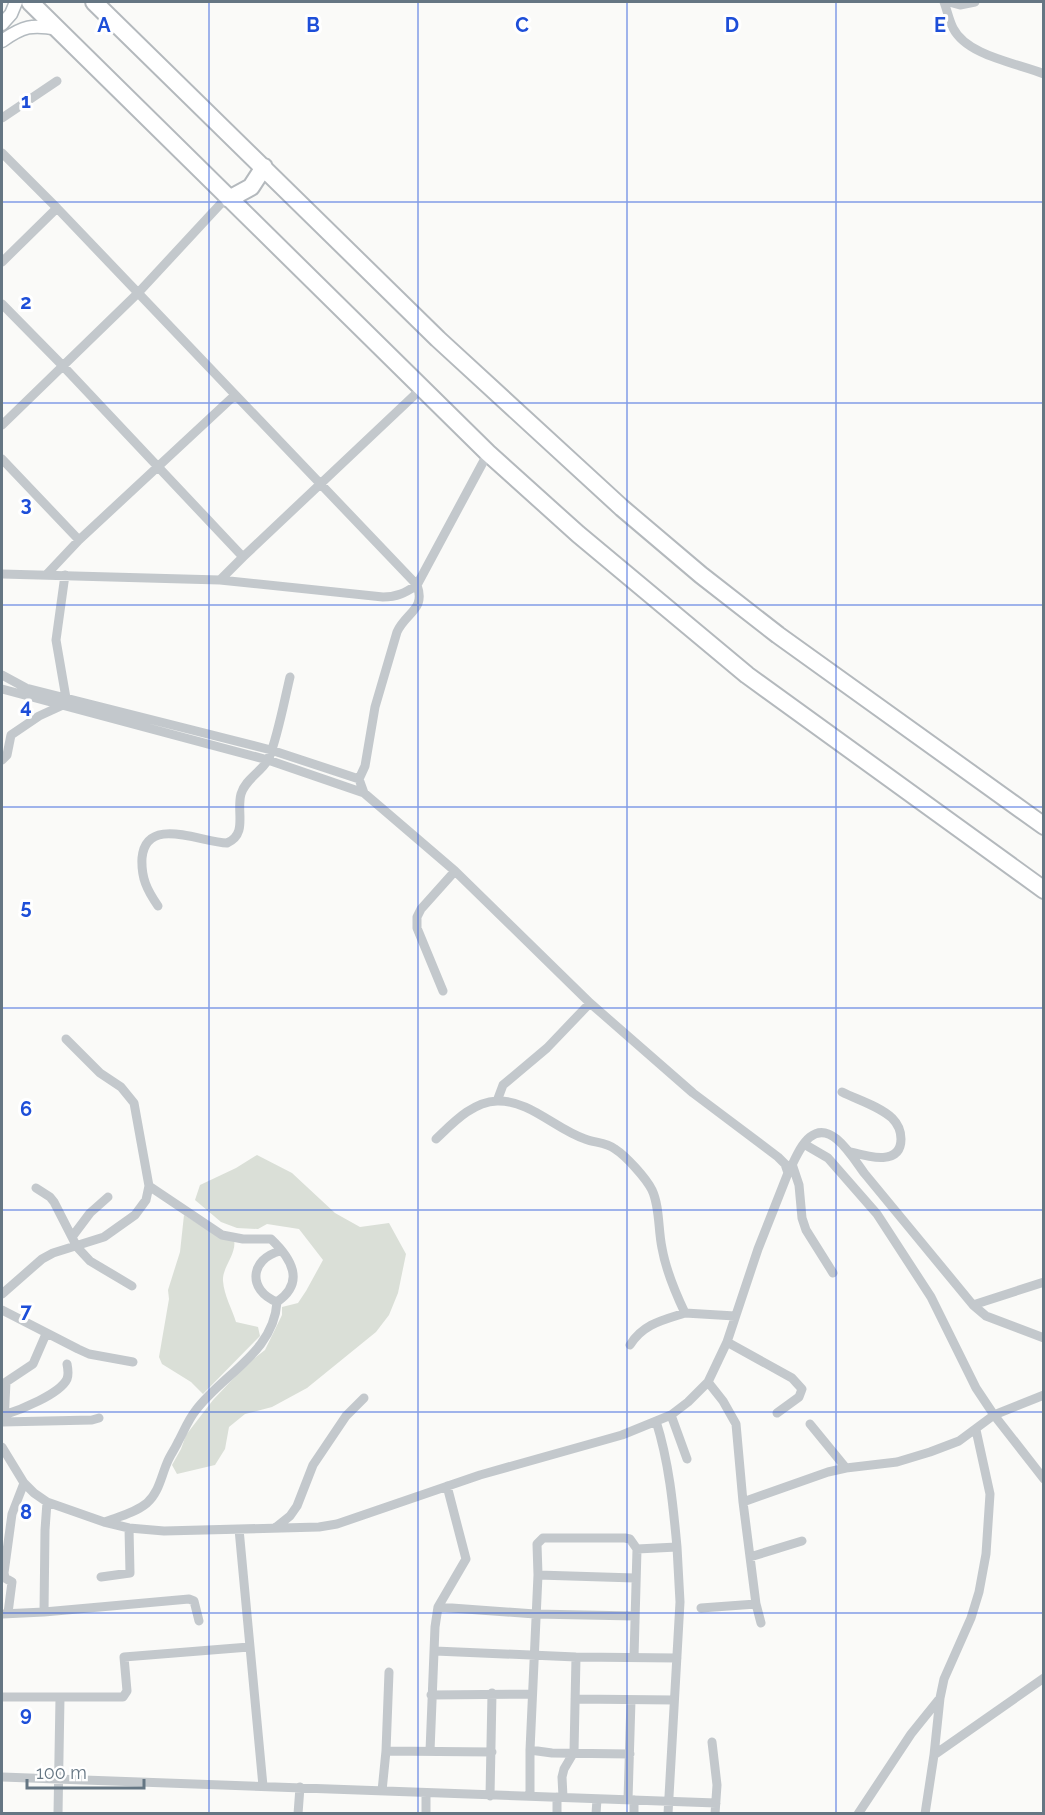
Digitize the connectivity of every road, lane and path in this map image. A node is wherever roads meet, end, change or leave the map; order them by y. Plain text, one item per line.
1 (16, 2) edge
2 (30, 2) edge
3 (96, 2) edge
4 (944, 2) edge
5 (949, 2) edge
6 (975, 2) edge
7 (2, 24) edge
8 (58, 29) junction
9 (2, 41) edge
10 (1044, 74) edge
11 (57, 81) dead end
12 (2, 118) edge
13 (2, 153) edge
14 (264, 167) junction
15 (228, 198) junction
16 (57, 208) junction
17 (2, 262) edge
18 (138, 293) junction
19 (2, 304) edge
20 (63, 366) junction
21 (422, 388) junction
22 (235, 395) junction
23 (2, 425) edge
24 (488, 453) junction
25 (2, 459) edge
26 (156, 466) junction
27 (320, 483) junction
28 (79, 540) junction
29 (243, 557) junction
30 (2, 573) edge
31 (47, 574) junction
32 (65, 575) junction
33 (220, 580) junction
34 (417, 585) junction
35 (2, 675) edge
36 (290, 677) dead end
37 (2, 689) edge
38 (65, 702) junction
39 (271, 750) junction
40 (2, 759) edge
41 (268, 760) junction
42 (359, 779) junction
43 (364, 793) junction
44 (1044, 826) edge
45 (455, 871) junction
46 (1044, 890) edge
47 (158, 906) dead end
48 (443, 991) dead end
49 (590, 1003) junction
50 (66, 1039) dead end
51 (842, 1092) dead end
52 (497, 1101) junction
53 (436, 1139) dead end
54 (804, 1144) junction
55 (850, 1152) junction
56 (790, 1168) junction
57 (149, 1186) junction
58 (36, 1188) dead end
59 (108, 1197) dead end
60 (72, 1237) junction
61 (77, 1247) junction
62 (280, 1251) junction
63 (833, 1273) dead end
64 (1044, 1282) edge
65 (132, 1286) dead end
66 (2, 1294) edge
67 (277, 1302) junction
68 (973, 1305) junction
69 (2, 1310) edge
70 (686, 1313) junction
71 (735, 1316) junction
72 (46, 1334) junction
73 (1044, 1338) edge
74 (727, 1342) junction
75 (630, 1345) dead end
76 (133, 1362) dead end
77 (67, 1364) dead end
78 (708, 1382) junction
79 (1044, 1395) edge
80 (364, 1398) dead end
81 (777, 1413) dead end
82 (671, 1414) junction
83 (994, 1415) junction
84 (99, 1418) dead end
85 (3, 1420) edge
86 (656, 1421) junction
87 (810, 1424) dead end
88 (976, 1430) junction
89 (2, 1447) edge
90 (687, 1459) dead end
91 (846, 1468) junction
92 (1044, 1479) edge
93 (24, 1483) junction
94 (447, 1486) junction
95 (47, 1502) junction
96 (743, 1502) junction
97 (104, 1522) junction
98 (129, 1528) junction
99 (275, 1528) junction
100 (239, 1529) junction
101 (802, 1540) dead end
102 (678, 1546) junction
103 (636, 1549) junction
104 (750, 1557) junction
105 (4, 1561) edge
106 (538, 1575) junction
107 (101, 1577) dead end
108 (635, 1578) junction
109 (756, 1604) junction
110 (438, 1606) junction
111 (701, 1608) dead end
112 (44, 1612) junction
113 (5, 1613) edge
114 (535, 1614) junction
115 (635, 1616) junction
116 (199, 1621) dead end
117 (761, 1623) dead end
118 (249, 1647) junction
119 (435, 1652) junction
120 (534, 1654) junction
121 (576, 1657) junction
122 (634, 1657) junction
123 (677, 1658) junction
124 (388, 1672) dead end
125 (1044, 1678) edge
126 (492, 1693) junction
127 (532, 1694) junction
128 (431, 1695) junction
129 (2, 1697) edge
130 (60, 1698) junction
131 (940, 1698) junction
132 (575, 1699) junction
133 (630, 1700) junction
134 (674, 1700) junction
135 (712, 1742) dead end
136 (530, 1750) junction
137 (386, 1751) junction
138 (430, 1751) junction
139 (492, 1752) junction
140 (574, 1752) junction
141 (630, 1754) junction
142 (934, 1755) junction
143 (2, 1777) edge
144 (59, 1779) junction
145 (263, 1786) junction
146 (300, 1787) junction
147 (382, 1791) junction
148 (426, 1793) junction
149 (490, 1796) junction
150 (530, 1796) junction
151 (560, 1797) junction
152 (597, 1799) junction
153 (631, 1800) junction
154 (668, 1801) junction
155 (716, 1803) junction
156 (58, 1814) edge
157 (298, 1814) edge
158 (426, 1814) edge
159 (557, 1814) edge
160 (596, 1814) edge
161 (634, 1814) edge
162 (668, 1814) edge
163 (715, 1814) edge
164 (858, 1814) edge
165 (925, 1814) edge

1 - 7 street
2 - 8 highway
3 - 14 highway
4 - 10 street
5 - 6 street
8 - 9 street
8 - 15 highway
11 - 12 street
13 - 16 street
14 - 15 highway
14 - 44 highway
15 - 18 street
15 - 21 highway
16 - 17 street
16 - 18 street
18 - 20 street
18 - 22 street
19 - 20 street
20 - 23 street
20 - 26 street
21 - 24 highway
21 - 27 street
22 - 26 street
22 - 27 street
24 - 34 street
24 - 46 highway
25 - 28 street
26 - 28 street
26 - 29 street
27 - 29 street
27 - 34 street
28 - 31 street
29 - 33 street
30 - 31 street
31 - 32 street
32 - 33 street
32 - 38 street
33 - 34 street
34 - 42 street
35 - 38 street
36 - 39 street
37 - 38 street
38 - 39 street
38 - 40 street
38 - 41 street
39 - 41 street
39 - 42 street
41 - 43 street
41 - 47 street
42 - 43 street
43 - 45 street
45 - 48 street
45 - 49 street
49 - 52 street
49 - 56 street
50 - 57 street
51 - 55 street
52 - 53 street
52 - 70 street
54 - 55 street
54 - 56 street
54 - 83 street
55 - 68 street
56 - 63 street
56 - 71 street
57 - 61 street
57 - 62 street
58 - 60 street
59 - 60 street
60 - 61 street
61 - 65 street
61 - 66 street
62 - 67 street
62 - 67 street
64 - 68 street
67 - 97 street
68 - 73 street
69 - 72 street
70 - 71 street
70 - 75 street
71 - 74 street
72 - 76 street
72 - 85 street
74 - 78 street
74 - 81 street
77 - 85 street
78 - 82 street
78 - 96 street
79 - 83 street
80 - 99 street
82 - 86 street
82 - 90 street
83 - 88 street
83 - 92 street
84 - 85 street
86 - 94 street
86 - 102 street
87 - 91 street
88 - 91 street
88 - 131 street
89 - 93 street
91 - 96 street
93 - 95 street
93 - 105 street
94 - 99 street
94 - 110 street
95 - 97 street
95 - 112 street
96 - 104 street
97 - 98 street
98 - 100 street
98 - 107 street
99 - 100 street
100 - 118 street
101 - 104 street
102 - 103 street
102 - 123 street
103 - 106 street
103 - 108 street
104 - 109 street
105 - 113 street
106 - 108 street
106 - 114 street
108 - 115 street
109 - 111 street
109 - 117 street
110 - 114 street
110 - 119 street
112 - 113 street
112 - 116 street
114 - 115 street
114 - 120 street
115 - 122 street
118 - 130 street
118 - 145 street
119 - 120 street
119 - 128 street
120 - 121 street
120 - 127 street
121 - 122 street
121 - 132 street
122 - 123 street
123 - 134 street
124 - 137 street
125 - 142 street
126 - 127 street
126 - 128 street
126 - 139 street
127 - 136 street
128 - 138 street
129 - 130 street
130 - 144 street
131 - 142 street
131 - 164 street
132 - 133 street
132 - 140 street
133 - 134 street
133 - 141 street
134 - 154 street
135 - 155 street
136 - 140 street
136 - 150 street
137 - 138 street
137 - 147 street
138 - 139 street
139 - 149 street
140 - 141 street
140 - 151 street
141 - 153 street
142 - 165 street
143 - 144 street
144 - 145 street
144 - 156 street
145 - 146 street
146 - 147 street
146 - 157 street
147 - 148 street
148 - 149 street
148 - 158 street
149 - 150 street
150 - 151 street
151 - 152 street
151 - 159 street
152 - 153 street
152 - 160 street
153 - 154 street
153 - 161 street
154 - 155 street
154 - 162 street
155 - 163 street

